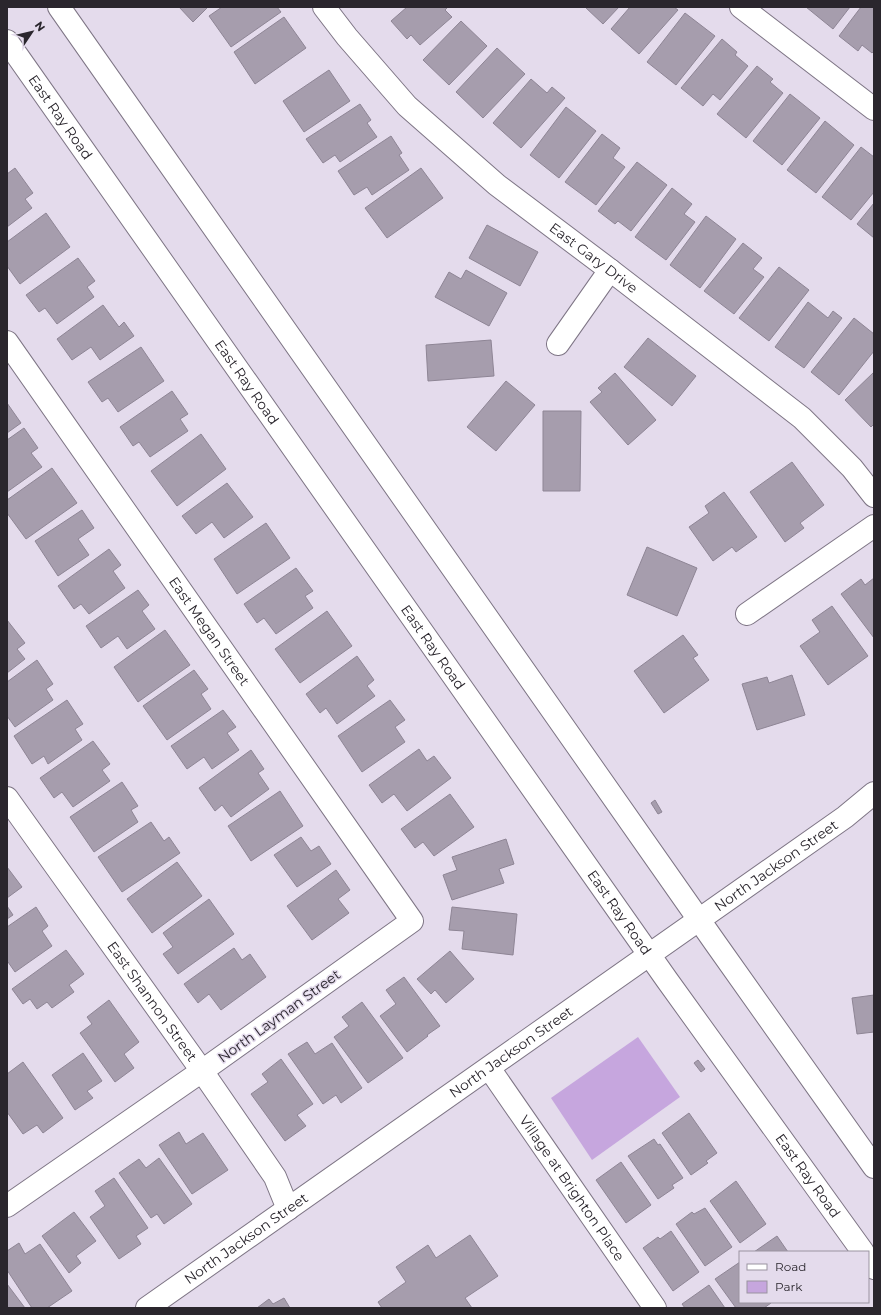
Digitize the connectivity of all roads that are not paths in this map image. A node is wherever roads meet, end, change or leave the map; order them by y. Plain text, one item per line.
1 (59, 7) edge
2 (324, 7) edge
3 (741, 7) edge
4 (7, 41) edge
5 (874, 109) edge
6 (610, 270) junction
7 (7, 342) edge
8 (558, 344) dead end
9 (874, 496) edge
10 (874, 526) edge
11 (747, 614) dead end
12 (874, 793) edge
13 (7, 798) edge
14 (699, 920) junction
15 (412, 921) joint
16 (650, 955) junction
17 (489, 1068) junction
18 (202, 1071) junction
19 (874, 1167) edge
20 (7, 1206) edge
21 (288, 1209) junction
22 (861, 1251) edge
23 (147, 1308) edge
24 (655, 1308) edge

1 - 14 street
2 - 6 street, East Gary Drive
3 - 5 street
4 - 16 street, East Ray Road
6 - 8 street
6 - 9 street, East Gary Drive
7 - 15 street, East Megan Street
10 - 11 street
12 - 14 street, North Jackson Street
13 - 18 street, East Shannon Street
14 - 16 street, North Jackson Street
14 - 19 street
15 - 18 street, North Layman Street
16 - 17 street, North Jackson Street
16 - 22 street, East Ray Road
17 - 21 street, North Jackson Street
17 - 24 street, Village at Brighton Place
18 - 20 street, North Layman Street
18 - 21 street, East Shannon Street
21 - 23 street, North Jackson Street

